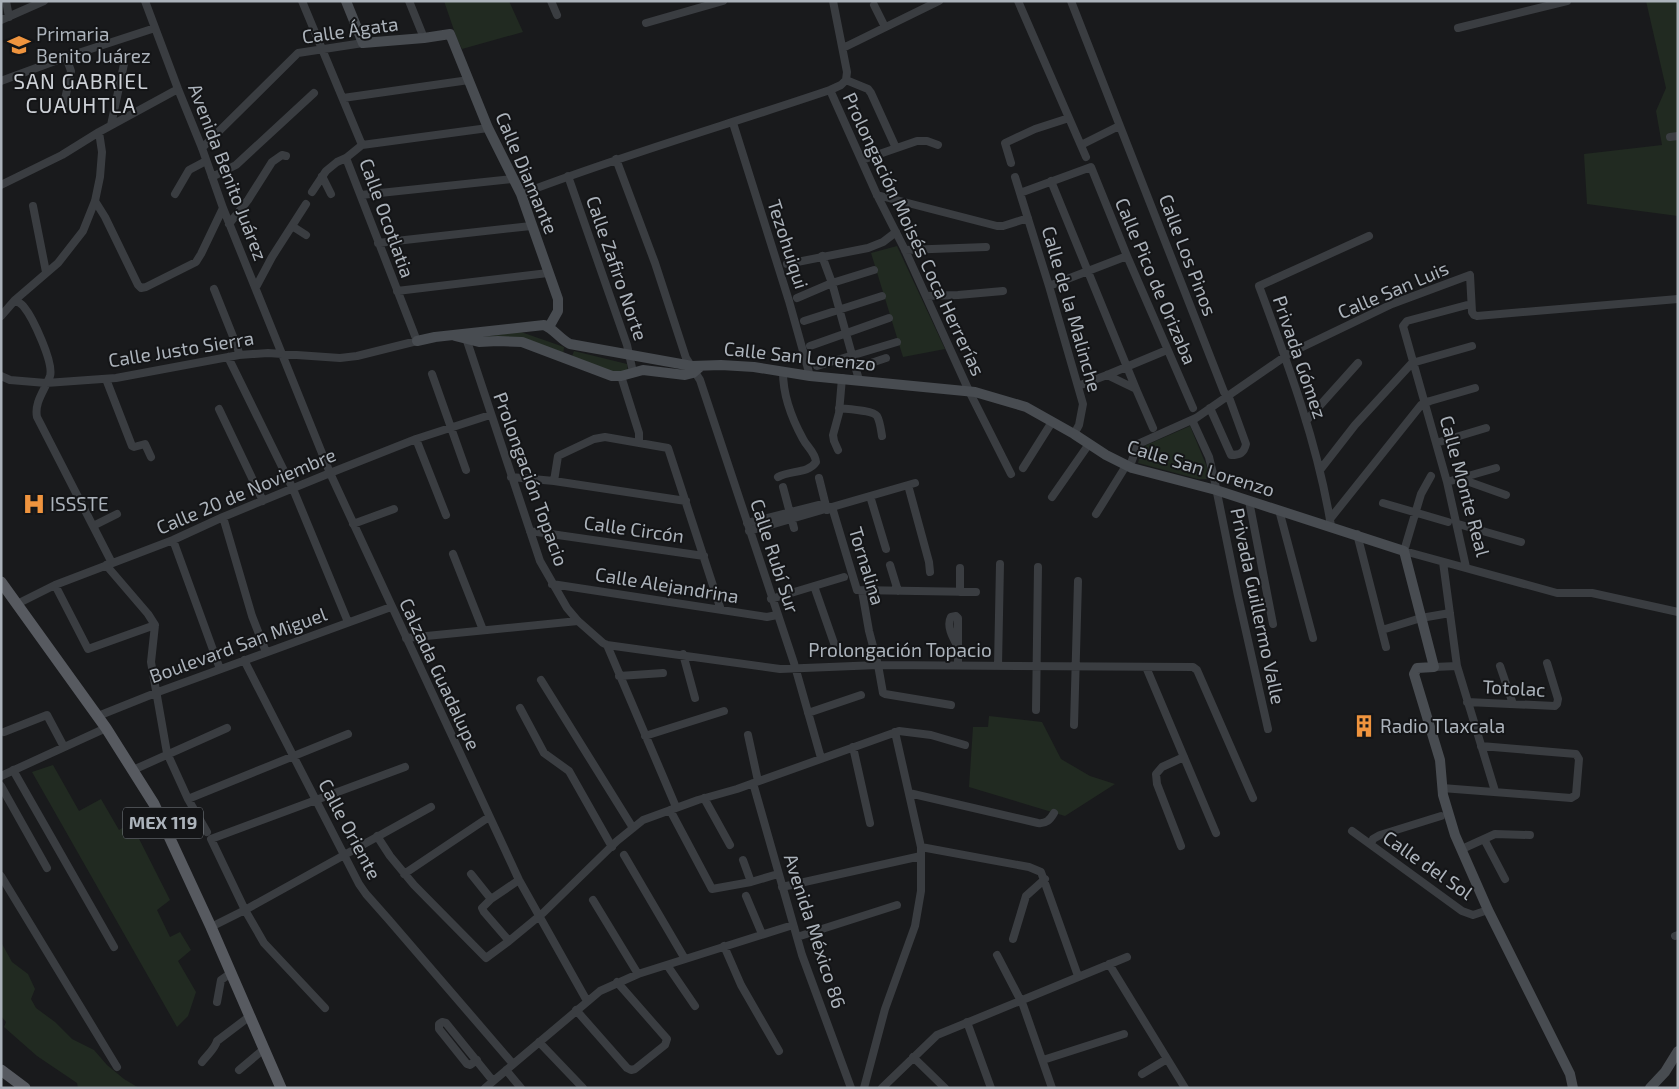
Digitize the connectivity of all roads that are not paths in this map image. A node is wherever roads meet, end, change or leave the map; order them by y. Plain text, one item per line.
1 (6, 1) edge
2 (44, 1) edge
3 (145, 1) edge
4 (302, 1) edge
5 (346, 1) edge
6 (408, 1) edge
7 (551, 1) edge
8 (723, 1) edge
9 (833, 1) edge
10 (939, 1) edge
11 (1018, 1) edge
12 (1071, 1) edge
13 (1567, 1) edge
14 (874, 5) dead end
15 (557, 15) dead end
16 (5, 19) edge
17 (646, 23) dead end
18 (884, 27) junction
19 (155, 28) junction
20 (1458, 28) dead end
21 (450, 34) joint
22 (424, 38) junction
23 (363, 43) junction
24 (843, 48) junction
25 (322, 50) junction
26 (66, 57) junction
27 (124, 64) dead end
28 (469, 80) junction
29 (846, 80) junction
30 (1, 81) edge
31 (178, 89) junction
32 (830, 90) junction
33 (314, 92) dead end
34 (343, 98) junction
35 (64, 104) dead end
36 (1069, 118) junction
37 (733, 123) junction
38 (111, 126) junction
39 (1119, 126) junction
40 (488, 128) junction
41 (99, 132) junction
42 (938, 145) dead end
43 (1081, 145) junction
44 (362, 146) junction
45 (202, 148) junction
46 (896, 148) junction
47 (286, 156) dead end
48 (1086, 157) dead end
49 (346, 158) junction
50 (616, 160) junction
51 (862, 160) junction
52 (206, 162) junction
53 (1010, 163) dead end
54 (322, 176) junction
55 (568, 176) junction
56 (212, 177) junction
57 (1015, 177) dead end
58 (513, 179) junction
59 (1051, 181) junction
60 (1, 185) edge
61 (312, 192) dead end
62 (1020, 193) junction
63 (175, 194) dead end
64 (331, 194) dead end
65 (520, 194) junction
66 (361, 195) junction
67 (877, 195) junction
68 (95, 201) junction
69 (306, 204) dead end
70 (33, 206) dead end
71 (223, 208) junction
72 (1028, 218) junction
73 (230, 224) junction
74 (292, 226) junction
75 (531, 226) junction
76 (896, 232) junction
77 (306, 235) dead end
78 (1369, 236) dead end
79 (378, 243) junction
80 (986, 247) dead end
81 (905, 250) junction
82 (822, 256) junction
83 (1127, 256) junction
84 (787, 264) dead end
85 (874, 270) dead end
86 (46, 272) junction
87 (1088, 272) junction
88 (548, 273) junction
89 (832, 283) junction
90 (1049, 286) junction
91 (256, 287) junction
92 (214, 289) dead end
93 (397, 291) junction
94 (1003, 291) dead end
95 (882, 296) dead end
96 (926, 296) junction
97 (797, 298) dead end
98 (1678, 299) edge
99 (15, 300) junction
100 (1467, 305) dead end
101 (839, 308) junction
102 (1, 316) edge
103 (889, 318) dead end
104 (804, 321) dead end
105 (550, 327) junction
106 (846, 332) junction
107 (465, 336) junction
108 (417, 341) junction
109 (897, 342) dead end
110 (570, 344) junction
111 (810, 346) dead end
112 (1472, 346) dead end
113 (1168, 350) junction
114 (281, 354) junction
115 (240, 355) junction
116 (629, 355) junction
117 (852, 355) junction
118 (1285, 356) junction
119 (228, 358) junction
120 (565, 358) junction
121 (886, 358) dead end
122 (1414, 362) junction
123 (1358, 363) dead end
124 (817, 366) dead end
125 (1127, 367) junction
126 (696, 368) junction
127 (856, 368) junction
128 (633, 372) junction
129 (783, 372) junction
130 (432, 374) dead end
131 (1107, 375) junction
132 (1, 376) edge
133 (621, 376) junction
134 (810, 376) junction
135 (842, 378) junction
136 (106, 379) junction
137 (859, 380) junction
138 (46, 383) junction
139 (1078, 386) junction
140 (1475, 388) dead end
141 (1136, 389) junction
142 (969, 391) junction
143 (1227, 396) junction
144 (1425, 403) junction
145 (839, 408) junction
146 (1193, 408) dead end
147 (1210, 408) junction
148 (219, 409) dead end
149 (490, 414) junction
150 (1192, 420) junction
151 (1306, 421) junction
152 (1052, 422) junction
153 (450, 427) junction
154 (1153, 428) dead end
155 (1486, 428) dead end
156 (1074, 434) junction
157 (882, 436) dead end
158 (416, 439) junction
159 (639, 443) junction
160 (1436, 443) junction
161 (1089, 444) junction
162 (838, 450) dead end
163 (151, 458) dead end
164 (1128, 466) junction
165 (1024, 468) dead end
166 (1496, 468) dead end
167 (466, 470) dead end
168 (1320, 470) junction
169 (330, 473) junction
170 (1011, 474) dead end
171 (778, 476) dead end
172 (1431, 476) dead end
173 (512, 477) junction
174 (819, 478) dead end
175 (1461, 479) junction
176 (554, 481) junction
177 (1447, 482) junction
178 (783, 487) dead end
179 (292, 489) junction
180 (1216, 490) junction
181 (1506, 495) dead end
182 (870, 496) junction
183 (1052, 497) dead end
184 (263, 501) junction
185 (686, 501) junction
186 (1248, 501) junction
187 (1383, 503) dead end
188 (829, 507) junction
189 (394, 509) dead end
190 (1279, 510) junction
191 (1414, 512) junction
192 (117, 514) dead end
193 (1096, 514) dead end
194 (446, 515) dead end
195 (790, 515) junction
196 (223, 517) junction
197 (1448, 522) dead end
198 (1331, 523) junction
199 (353, 524) junction
200 (1458, 524) junction
201 (93, 526) junction
202 (748, 527) junction
203 (794, 528) dead end
204 (530, 531) junction
205 (1357, 534) junction
206 (173, 540) junction
207 (1521, 542) dead end
208 (886, 549) dead end
209 (1404, 550) junction
210 (453, 554) dead end
211 (704, 556) junction
212 (1443, 562) junction
213 (109, 564) junction
214 (1000, 564) dead end
215 (890, 565) dead end
216 (1038, 567) dead end
217 (1466, 567) junction
218 (960, 568) dead end
219 (930, 572) dead end
220 (844, 577) dead end
221 (1078, 581) dead end
222 (1, 582) edge
223 (552, 584) junction
224 (56, 585) junction
225 (814, 586) junction
226 (862, 591) junction
227 (898, 591) junction
228 (960, 592) junction
229 (976, 592) dead end
230 (771, 599) junction
231 (17, 604) junction
232 (391, 607) junction
233 (721, 610) junction
234 (1678, 612) edge
235 (1450, 613) junction
236 (777, 615) junction
237 (1421, 618) junction
238 (578, 621) junction
239 (348, 622) junction
240 (1273, 624) dead end
241 (155, 625) junction
242 (483, 630) junction
243 (1382, 630) junction
244 (406, 638) junction
245 (1313, 638) dead end
246 (607, 645) junction
247 (835, 646) dead end
248 (958, 647) dead end
249 (1386, 647) dead end
250 (266, 652) junction
251 (683, 654) junction
252 (244, 660) junction
253 (1456, 663) junction
254 (1546, 663) dead end
255 (878, 665) junction
256 (958, 665) junction
257 (998, 666) junction
258 (1038, 666) junction
259 (1077, 666) junction
260 (1500, 666) dead end
261 (1146, 667) junction
262 (1434, 667) junction
263 (220, 668) junction
264 (794, 668) junction
265 (663, 673) dead end
266 (619, 676) junction
267 (542, 680) dead end
268 (158, 692) junction
269 (861, 695) dead end
270 (695, 698) dead end
271 (1467, 702) junction
272 (1513, 704) junction
273 (951, 705) dead end
274 (520, 708) dead end
275 (1036, 710) dead end
276 (724, 711) dead end
277 (808, 713) junction
278 (98, 716) junction
279 (1074, 725) dead end
280 (106, 728) junction
281 (227, 728) dead end
282 (1268, 729) dead end
283 (4, 732) dead end
284 (896, 732) junction
285 (348, 734) dead end
286 (748, 735) dead end
287 (645, 736) junction
288 (965, 745) dead end
289 (1481, 746) junction
290 (64, 747) junction
291 (852, 747) junction
292 (168, 753) junction
293 (293, 756) junction
294 (1184, 756) junction
295 (821, 758) junction
296 (405, 767) dead end
297 (13, 770) junction
298 (134, 770) junction
299 (1, 776) edge
300 (756, 782) junction
301 (1, 786) edge
302 (1442, 788) junction
303 (1495, 792) junction
304 (909, 793) junction
305 (704, 798) junction
306 (1252, 798) dead end
307 (188, 799) junction
308 (316, 800) junction
309 (431, 807) dead end
310 (673, 809) junction
311 (1054, 813) dead end
312 (1441, 816) dead end
313 (489, 817) junction
314 (870, 823) dead end
315 (633, 828) junction
316 (1352, 831) dead end
317 (1216, 834) dead end
318 (1530, 835) dead end
319 (209, 836) junction
320 (377, 836) junction
321 (1484, 840) junction
322 (1370, 844) junction
323 (730, 845) dead end
324 (921, 846) junction
325 (1181, 846) dead end
326 (612, 847) junction
327 (1462, 849) junction
328 (344, 855) junction
329 (624, 855) dead end
330 (921, 856) junction
331 (743, 860) dead end
332 (47, 868) dead end
333 (404, 874) junction
334 (471, 874) dead end
335 (778, 874) junction
336 (1, 876) edge
337 (1044, 879) junction
338 (519, 880) junction
339 (1505, 880) dead end
340 (751, 882) junction
341 (782, 887) junction
342 (746, 896) dead end
343 (491, 899) junction
344 (593, 900) dead end
345 (896, 905) dead end
346 (246, 910) junction
347 (1488, 910) junction
348 (538, 916) junction
349 (793, 924) junction
350 (211, 927) junction
351 (762, 934) junction
352 (797, 937) junction
353 (1013, 939) dead end
354 (509, 942) junction
355 (724, 946) junction
356 (114, 947) dead end
357 (997, 955) dead end
358 (1127, 957) dead end
359 (684, 958) junction
360 (1109, 964) junction
361 (667, 965) junction
362 (231, 973) junction
363 (638, 974) junction
364 (1078, 976) junction
365 (617, 982) junction
366 (1021, 1000) junction
367 (587, 1001) junction
368 (218, 1002) dead end
369 (696, 1006) dead end
370 (325, 1008) dead end
371 (576, 1010) junction
372 (250, 1016) junction
373 (968, 1022) junction
374 (1124, 1034) dead end
375 (539, 1042) junction
376 (264, 1049) junction
377 (779, 1051) dead end
378 (1678, 1051) edge
379 (913, 1057) junction
380 (1167, 1059) junction
381 (477, 1060) junction
382 (1043, 1060) junction
383 (202, 1062) dead end
384 (513, 1064) junction
385 (117, 1067) dead end
386 (1, 1070) edge
387 (239, 1070) dead end
388 (506, 1070) junction
389 (1142, 1074) dead end
390 (1, 1079) edge
391 (493, 1081) junction
392 (14, 1088) edge
393 (25, 1088) edge
394 (281, 1088) edge
395 (485, 1088) edge
396 (521, 1088) edge
397 (582, 1088) edge
398 (851, 1088) edge
399 (864, 1088) edge
400 (882, 1088) edge
401 (945, 1088) edge
402 (991, 1088) edge
403 (1052, 1088) edge
404 (1185, 1088) edge
405 (1573, 1088) edge
406 (1650, 1088) edge

1 - 16 street
2 - 16 street
3 - 19 street, Avenida Benito Juárez
4 - 25 street, Calle Ocotlatia
5 - 23 street
6 - 22 street
7 - 15 street
8 - 17 street
9 - 24 street
10 - 18 street
11 - 36 street
12 - 39 street, Calle Los Pinos
13 - 20 street
14 - 18 street
18 - 24 street
19 - 26 street
19 - 31 street, Avenida Benito Juárez
21 - 22 street, Calle Ágata
21 - 28 street, Calle Diamante
22 - 23 street, Calle Ágata
23 - 25 street, Calle Ágata
24 - 29 street
25 - 34 street, Calle Ocotlatia
25 - 45 street, Calle Ágata
26 - 30 street
26 - 35 street
27 - 38 street
28 - 34 street
28 - 40 street, Calle Diamante
29 - 32 street
29 - 46 street
31 - 38 street
31 - 45 street, Avenida Benito Juárez
32 - 37 street
32 - 51 street, Prolongación Moisés Coca Herrerías
33 - 56 street
34 - 44 street, Calle Ocotlatia
36 - 43 street
36 - 53 street
37 - 50 street
37 - 134 street, Tezohuiqui
38 - 41 street
39 - 43 street
39 - 143 street, Calle Los Pinos
40 - 44 street
40 - 58 street, Calle Diamante
41 - 60 street
41 - 68 street
42 - 46 street
43 - 48 street
44 - 49 street, Calle Ocotlatia
45 - 52 street, Avenida Benito Juárez
46 - 51 street
47 - 73 street
49 - 54 street
49 - 66 street, Calle Ocotlatia
50 - 55 street
50 - 126 street, Calle Rubí Sur
51 - 67 street, Prolongación Moisés Coca Herrerías
52 - 56 street, Avenida Benito Juárez
52 - 63 street
54 - 61 street
54 - 64 street
55 - 65 street
55 - 116 street, Calle Zafiro Norte
56 - 71 street, Avenida Benito Juárez
57 - 62 street, Calle de la Malinche
58 - 65 street, Calle Diamante
58 - 66 street
59 - 62 street
59 - 83 street, Calle Pico de Orizaba
59 - 87 street
62 - 72 street, Calle de la Malinche
65 - 75 street, Calle Diamante
66 - 79 street, Calle Ocotlatia
67 - 72 street
67 - 76 street, Prolongación Moisés Coca Herrerías
68 - 71 street
68 - 86 street
69 - 74 street
70 - 86 street
71 - 73 street, Avenida Benito Juárez
72 - 90 street, Calle de la Malinche
73 - 91 street, Avenida Benito Juárez
74 - 77 street
74 - 91 street
75 - 79 street
75 - 88 street, Calle Diamante
76 - 81 street, Prolongación Moisés Coca Herrerías
76 - 82 street
78 - 118 street, Privada Gómez
79 - 93 street, Calle Ocotlatia
80 - 81 street
81 - 96 street, Prolongación Moisés Coca Herrerías
82 - 84 street
82 - 89 street
83 - 87 street
83 - 113 street, Calle Pico de Orizaba
85 - 89 street
86 - 99 street
87 - 90 street
87 - 125 street
88 - 93 street
88 - 105 street, Calle Diamante
89 - 97 street
89 - 101 street
90 - 139 street, Calle de la Malinche
91 - 114 street, Avenida Benito Juárez
92 - 115 street
93 - 108 street, Calle Ocotlatia
94 - 96 street
95 - 101 street
96 - 142 street, Prolongación Moisés Coca Herrerías
98 - 118 street, Calle San Luis
99 - 102 street
99 - 138 street
100 - 122 street, Calle Monte Real
101 - 104 street
101 - 106 street
103 - 106 street
105 - 107 street
105 - 110 street
106 - 111 street
106 - 117 street
107 - 108 street, Calle Justo Sierra
107 - 120 street
107 - 149 street, Prolongación Topacio
108 - 114 street, Calle Justo Sierra
109 - 117 street
110 - 116 street
110 - 120 street
112 - 122 street
113 - 125 street
113 - 146 street, Calle Pico de Orizaba
114 - 115 street, Calle Justo Sierra
114 - 169 street, Calzada Guadalupe
115 - 119 street, Calle Justo Sierra
116 - 126 street
116 - 128 street, Calle Zafiro Norte
117 - 124 street
117 - 127 street
118 - 143 street, Calle San Luis
118 - 151 street, Privada Gómez
119 - 136 street, Calle Justo Sierra
119 - 179 street
120 - 133 street
121 - 127 street
122 - 144 street, Calle Monte Real
122 - 168 street
123 - 151 street
125 - 131 street
125 - 141 street
126 - 128 street
126 - 129 street, Calle San Lorenzo
126 - 202 street, Calle Rubí Sur
127 - 137 street
128 - 133 street
129 - 134 street, Calle San Lorenzo
129 - 171 street
130 - 153 street
131 - 139 street
131 - 141 street
132 - 138 street, Calle Justo Sierra
133 - 159 street
134 - 135 street, Calle San Lorenzo
135 - 137 street, Calle San Lorenzo
135 - 145 street
136 - 138 street, Calle Justo Sierra
136 - 163 street
137 - 142 street, Calle San Lorenzo
138 - 201 street
139 - 156 street, Calle de la Malinche
140 - 144 street
141 - 154 street
142 - 152 street, Calle San Lorenzo
142 - 170 street, Prolongación Moisés Coca Herrerías
143 - 147 street, Calle San Luis
143 - 147 street, Calle Los Pinos
144 - 160 street, Calle Monte Real
144 - 198 street
145 - 157 street
145 - 162 street
147 - 150 street, Calle San Luis
148 - 184 street
149 - 153 street, Calle 20 de Noviembre
149 - 173 street, Prolongación Topacio
150 - 164 street, Calle San Luis
150 - 180 street, Privada Guillermo Valle
151 - 168 street, Privada Gómez
152 - 156 street, Calle San Lorenzo
152 - 165 street
153 - 158 street, Calle 20 de Noviembre
153 - 167 street
155 - 160 street
156 - 161 street, Calle San Lorenzo
158 - 169 street, Calle 20 de Noviembre
158 - 194 street
159 - 176 street
159 - 185 street
160 - 177 street, Calle Monte Real
161 - 164 street, Calle San Lorenzo
161 - 183 street
164 - 180 street, Calle San Lorenzo
164 - 193 street, Calle San Luis
166 - 175 street
168 - 198 street, Privada Gómez
169 - 179 street, Calle 20 de Noviembre
169 - 199 street, Calzada Guadalupe
172 - 191 street
173 - 176 street
173 - 204 street, Prolongación Topacio
174 - 188 street, Tornalina
175 - 177 street
175 - 181 street
176 - 185 street
177 - 200 street, Calle Monte Real
178 - 195 street
179 - 184 street, Calle 20 de Noviembre
179 - 239 street
180 - 186 street, Calle San Lorenzo
180 - 282 street, Privada Guillermo Valle
182 - 188 street
182 - 208 street
182 - 219 street
184 - 196 street, Calle 20 de Noviembre
185 - 211 street
186 - 190 street, Calle San Lorenzo
186 - 240 street
187 - 191 street
188 - 195 street
188 - 226 street, Tornalina
189 - 199 street
190 - 198 street, Calle San Lorenzo
190 - 245 street
191 - 197 street
191 - 209 street
192 - 201 street
195 - 202 street
195 - 203 street
196 - 206 street, Calle 20 de Noviembre
196 - 250 street
198 - 205 street, Calle San Lorenzo
199 - 232 street, Calzada Guadalupe
200 - 207 street
200 - 217 street, Calle Monte Real
201 - 213 street
202 - 230 street, Calle Rubí Sur
204 - 211 street, Calle Circón
204 - 223 street, Prolongación Topacio
205 - 209 street, Calle San Lorenzo
205 - 243 street
206 - 213 street, Calle 20 de Noviembre
206 - 263 street
209 - 212 street
209 - 237 street
210 - 242 street
211 - 233 street
212 - 217 street
212 - 235 street
213 - 224 street, Calle 20 de Noviembre
213 - 241 street
214 - 257 street
215 - 227 street
216 - 258 street
217 - 234 street, Calle Monte Real
218 - 228 street
220 - 225 street
221 - 259 street
222 - 231 main road, MEX 119
223 - 233 street, Calle Alejandrina
223 - 238 street, Prolongación Topacio
224 - 231 street, Calle 20 de Noviembre
224 - 241 street
225 - 230 street
225 - 247 street
226 - 227 street
226 - 255 street, Tornalina
227 - 228 street
228 - 229 street
230 - 236 street, Calle Rubí Sur
231 - 278 main road, MEX 119
232 - 239 street, Boulevard San Miguel
232 - 244 street, Calzada Guadalupe
233 - 236 street, Calle Alejandrina
235 - 237 street
235 - 253 street
236 - 264 street, Calle Rubí Sur
237 - 243 street
237 - 262 street
238 - 242 street
238 - 246 street, Prolongación Topacio
239 - 250 street, Boulevard San Miguel
241 - 268 street
242 - 244 street
243 - 249 street
244 - 313 street, Calzada Guadalupe
246 - 251 street, Prolongación Topacio
246 - 266 street
248 - 256 street
250 - 252 street, Boulevard San Miguel
251 - 264 street, Prolongación Topacio
251 - 270 street
252 - 263 street, Boulevard San Miguel
252 - 293 street, Calle Oriente
253 - 262 street
253 - 271 street
254 - 272 street, Totolac
255 - 256 street, Prolongación Topacio
255 - 264 street, Prolongación Topacio
255 - 273 street, Tornalina
256 - 257 street, Prolongación Topacio
257 - 258 street, Prolongación Topacio
258 - 259 street, Prolongación Topacio
258 - 275 street
259 - 261 street, Prolongación Topacio
259 - 279 street
260 - 272 street
261 - 294 street
261 - 306 street, Prolongación Topacio
262 - 302 street
263 - 268 street, Boulevard San Miguel
264 - 277 street, Calle Rubí Sur
265 - 266 street
266 - 287 street
267 - 315 street
268 - 278 street, Boulevard San Miguel
268 - 292 street
269 - 277 street
271 - 272 street, Totolac
271 - 289 street
274 - 326 street
276 - 287 street
277 - 295 street, Calle Rubí Sur
278 - 280 main road, MEX 119
280 - 290 street
280 - 298 main road, MEX 119
281 - 292 street
283 - 290 street
284 - 288 street
284 - 291 street
284 - 304 street
285 - 293 street
286 - 300 street, Avenida México 86
287 - 310 street
289 - 303 street
289 - 303 street
290 - 297 street
291 - 295 street
291 - 314 street
292 - 298 street
292 - 307 street
293 - 307 street
293 - 308 street, Calle Oriente
294 - 317 street
294 - 325 street
295 - 300 street
296 - 308 street
297 - 299 street
297 - 356 street
298 - 350 main road, MEX 119
300 - 305 street
300 - 335 street, Avenida México 86
301 - 332 street
302 - 303 street
302 - 327 street
304 - 311 street
304 - 324 street
305 - 310 street
305 - 323 street
307 - 319 street
308 - 319 street
308 - 328 street, Calle Oriente
309 - 320 street
310 - 315 street
310 - 340 street
312 - 322 street
313 - 333 street
313 - 338 street, Calzada Guadalupe
315 - 326 street
316 - 322 street, Calle del Sol
318 - 321 street
319 - 346 street
320 - 328 street
320 - 333 street
321 - 327 street
321 - 339 street
322 - 347 street, Calle del Sol
324 - 330 street
324 - 337 street
326 - 348 street
327 - 347 street
328 - 346 street
328 - 384 street, Calle Oriente
329 - 359 street
330 - 341 street
330 - 399 street
331 - 340 street
333 - 354 street
334 - 343 street
335 - 340 street
335 - 341 street, Avenida México 86
336 - 385 street
337 - 353 street
337 - 364 street
338 - 343 street
338 - 348 street, Calzada Guadalupe
341 - 349 street, Avenida México 86
342 - 351 street
343 - 354 street
344 - 363 street
345 - 352 street
346 - 350 street
346 - 370 street
347 - 405 street
348 - 354 street
348 - 367 street, Calzada Guadalupe
349 - 351 street
349 - 352 street, Avenida México 86
350 - 362 main road, MEX 119
351 - 355 street
352 - 398 street, Avenida México 86
355 - 359 street
355 - 377 street
357 - 366 street
358 - 360 street
359 - 361 street
360 - 364 street
360 - 380 street
361 - 363 street
361 - 369 street
362 - 368 street
362 - 372 main road, MEX 119
363 - 365 street
364 - 366 street
365 - 367 street
365 - 371 street
366 - 373 street
366 - 382 street
367 - 371 street
371 - 375 street
372 - 376 main road, MEX 119
372 - 383 street
373 - 379 street
373 - 402 street
374 - 382 street
375 - 384 street
375 - 397 street
376 - 387 street
376 - 394 main road, MEX 119
378 - 406 street
379 - 400 street
379 - 401 street
380 - 389 street
380 - 404 street
381 - 381 street
381 - 391 street
382 - 403 street
384 - 388 street
386 - 393 main road
388 - 391 street
388 - 396 street
390 - 392 main road
391 - 395 street

